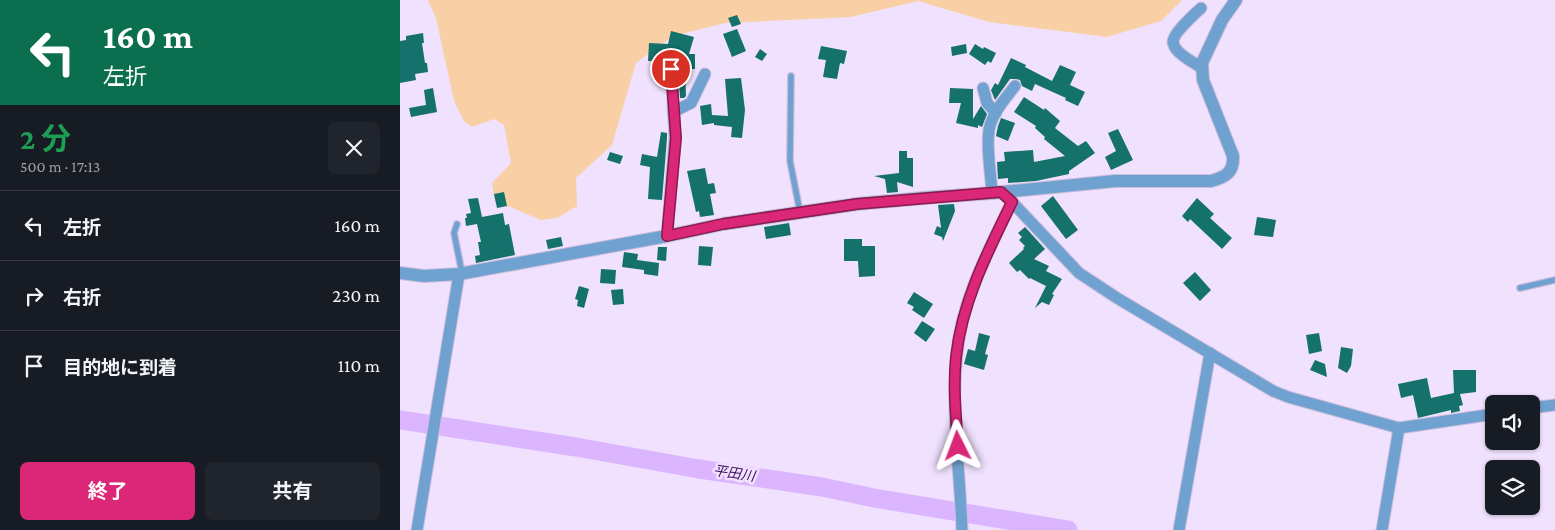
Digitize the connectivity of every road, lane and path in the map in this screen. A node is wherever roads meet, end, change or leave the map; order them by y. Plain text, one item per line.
1 (1236, 0) edge
2 (1201, 8) dead end
3 (1202, 68) junction
4 (671, 69) dead end
5 (705, 74) dead end
6 (791, 76) dead end
7 (1015, 86) dead end
8 (982, 88) dead end
9 (673, 112) junction
10 (996, 113) junction
11 (996, 193) junction
12 (1012, 202) junction
13 (800, 212) junction
14 (457, 224) dead end
15 (667, 236) junction
16 (400, 273) edge
17 (461, 274) junction
18 (1555, 280) edge
19 (1520, 288) dead end
20 (1210, 352) junction
21 (1555, 405) edge
22 (1540, 407) edge
23 (1485, 415) edge
24 (1399, 428) junction
25 (962, 526) edge
26 (417, 530) edge
27 (1180, 530) edge
28 (1382, 530) edge

1 - 3 street
2 - 3 street
3 - 11 street
4 - 9 street
5 - 9 street
6 - 13 lane
7 - 10 street
8 - 10 street
9 - 15 street
10 - 11 street
11 - 12 street
11 - 13 street
12 - 20 street
12 - 25 street
13 - 15 street
14 - 17 lane
15 - 17 street
16 - 17 street
17 - 26 street
18 - 19 lane
20 - 24 street
20 - 27 street
21 - 22 street
23 - 24 street
24 - 28 street

